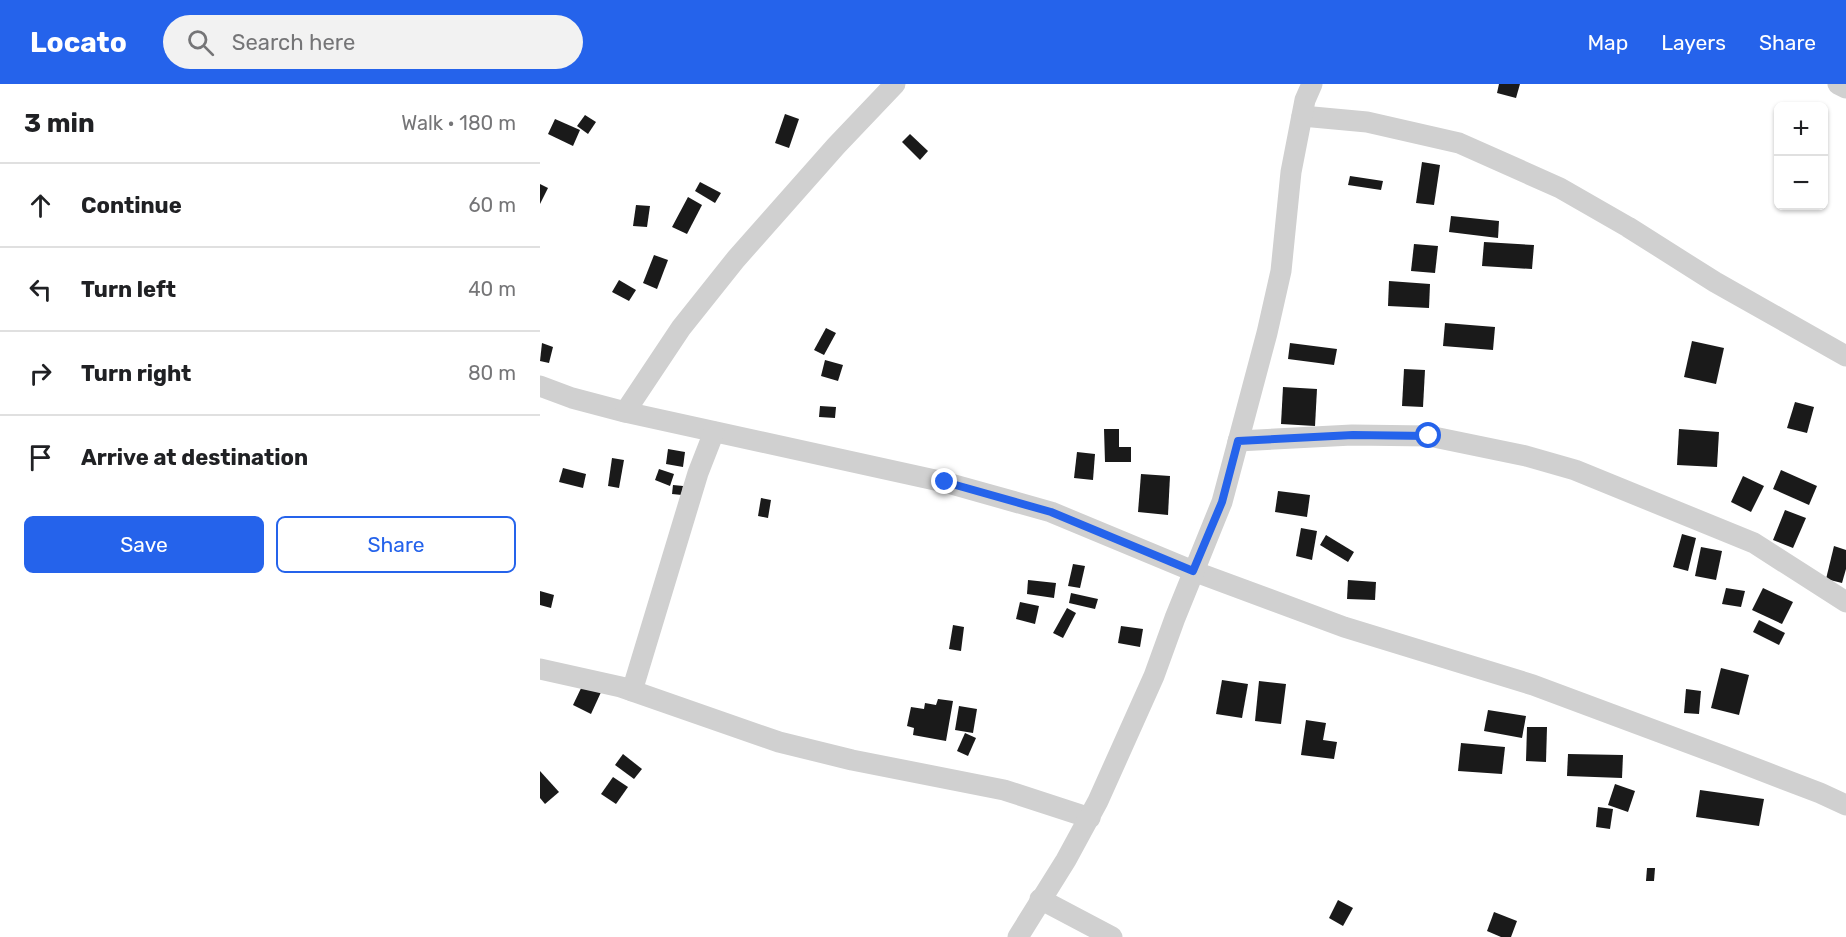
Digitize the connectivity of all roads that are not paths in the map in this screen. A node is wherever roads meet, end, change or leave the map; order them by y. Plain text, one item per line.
1 (895, 84) edge
2 (1312, 84) edge
3 (1838, 84) edge
4 (1846, 88) edge
5 (1302, 116) junction
6 (1846, 356) edge
7 (540, 386) edge
8 (625, 412) junction
9 (714, 432) junction
10 (1238, 441) junction
11 (1193, 571) junction
12 (1846, 602) edge
13 (540, 669) edge
14 (632, 691) junction
15 (1846, 805) edge
16 (1089, 818) junction
17 (1041, 899) junction
18 (1018, 937) edge
19 (1112, 937) edge

1 - 8 street
2 - 5 street
3 - 4 street
5 - 6 street
5 - 10 street
7 - 8 street
8 - 9 street
9 - 11 street
9 - 14 street
10 - 11 street
10 - 12 street
11 - 15 street
11 - 16 street
13 - 14 street
14 - 16 street
16 - 17 street
17 - 18 street
17 - 19 street

